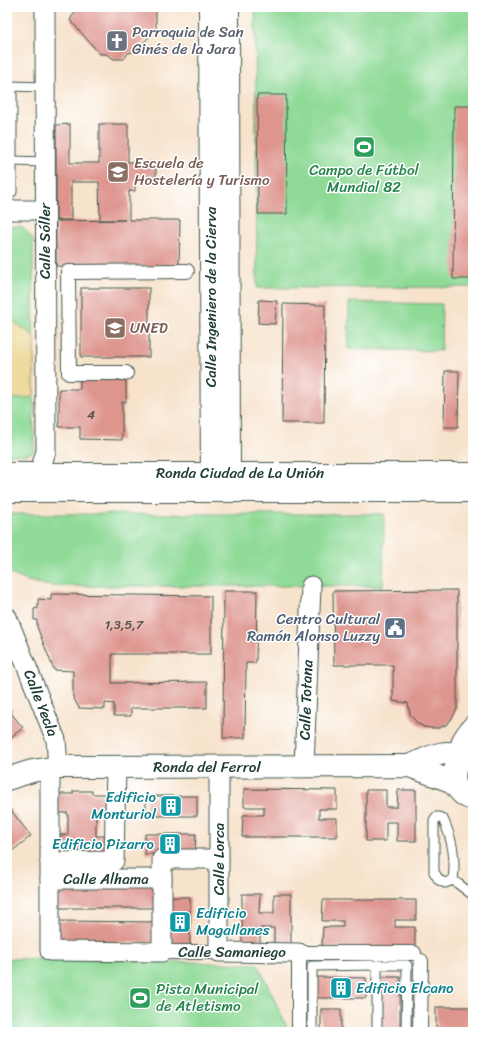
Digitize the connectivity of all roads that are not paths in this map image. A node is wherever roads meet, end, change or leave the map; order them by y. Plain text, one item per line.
1 (45, 7) edge
2 (210, 7) edge
3 (228, 7) edge
4 (9, 86) edge
5 (45, 87) junction
6 (12, 161) junction
7 (45, 162) junction
8 (7, 192) edge
9 (7, 210) edge
10 (45, 210) junction
11 (187, 271) dead end
12 (126, 373) dead end
13 (7, 474) edge
14 (38, 474) junction
15 (473, 474) edge
16 (220, 482) junction
17 (7, 491) edge
18 (473, 491) edge
19 (311, 586) dead end
20 (7, 617) edge
21 (473, 727) edge
22 (468, 754) edge
23 (304, 766) junction
24 (409, 766) junction
25 (116, 767) junction
26 (218, 767) junction
27 (54, 768) junction
28 (7, 779) edge
29 (467, 799) edge
30 (219, 858) junction
31 (50, 870) junction
32 (162, 879) junction
33 (454, 880) junction
34 (473, 895) edge
35 (50, 951) joint
36 (162, 952) junction
37 (219, 952) junction
38 (299, 952) junction
39 (377, 965) junction
40 (299, 1032) edge
41 (312, 1032) edge
42 (376, 1032) edge
43 (406, 1032) edge
44 (420, 1032) edge

1 - 5 street, Calle Sóller
2 - 16 street, Calle Ingeniero de la Cierva
3 - 16 street
4 - 5 lane
4 - 6 lane
5 - 7 street, Calle Sóller
6 - 7 lane
6 - 8 lane
7 - 10 street, Calle Sóller
9 - 10 street
10 - 14 street, Calle Sóller
11 - 12 street
13 - 14 street, Ronda Ciudad de La Unión
14 - 16 street, Ronda Ciudad de La Unión
15 - 16 street, Ronda Ciudad de La Unión
16 - 17 street, Ronda Ciudad de La Unión
16 - 18 street, Ronda Ciudad de La Unión
19 - 23 street, Calle Totana
20 - 27 street, Calle Yecla
21 - 22 street
22 - 24 street, Ronda del Ferrol
22 - 29 street
23 - 24 street, Ronda del Ferrol
23 - 26 street, Ronda del Ferrol
24 - 29 street, Ronda del Ferrol
25 - 26 street, Ronda del Ferrol
25 - 27 street, Ronda del Ferrol
25 - 31 street
26 - 30 street, Calle Lorca
27 - 28 street, Ronda del Ferrol
27 - 31 street, Calle Yecla
30 - 32 street
30 - 37 street, Calle Lorca
31 - 32 street, Calle Alhama
31 - 35 street, Calle Yecla
32 - 36 street
33 - 33 lane
33 - 34 lane
35 - 36 street, Calle Samaniego
36 - 37 street, Calle Samaniego
37 - 38 street, Calle Samaniego
38 - 40 street
38 - 44 street, Calle Samaniego
39 - 41 lane
39 - 42 lane
39 - 43 lane

